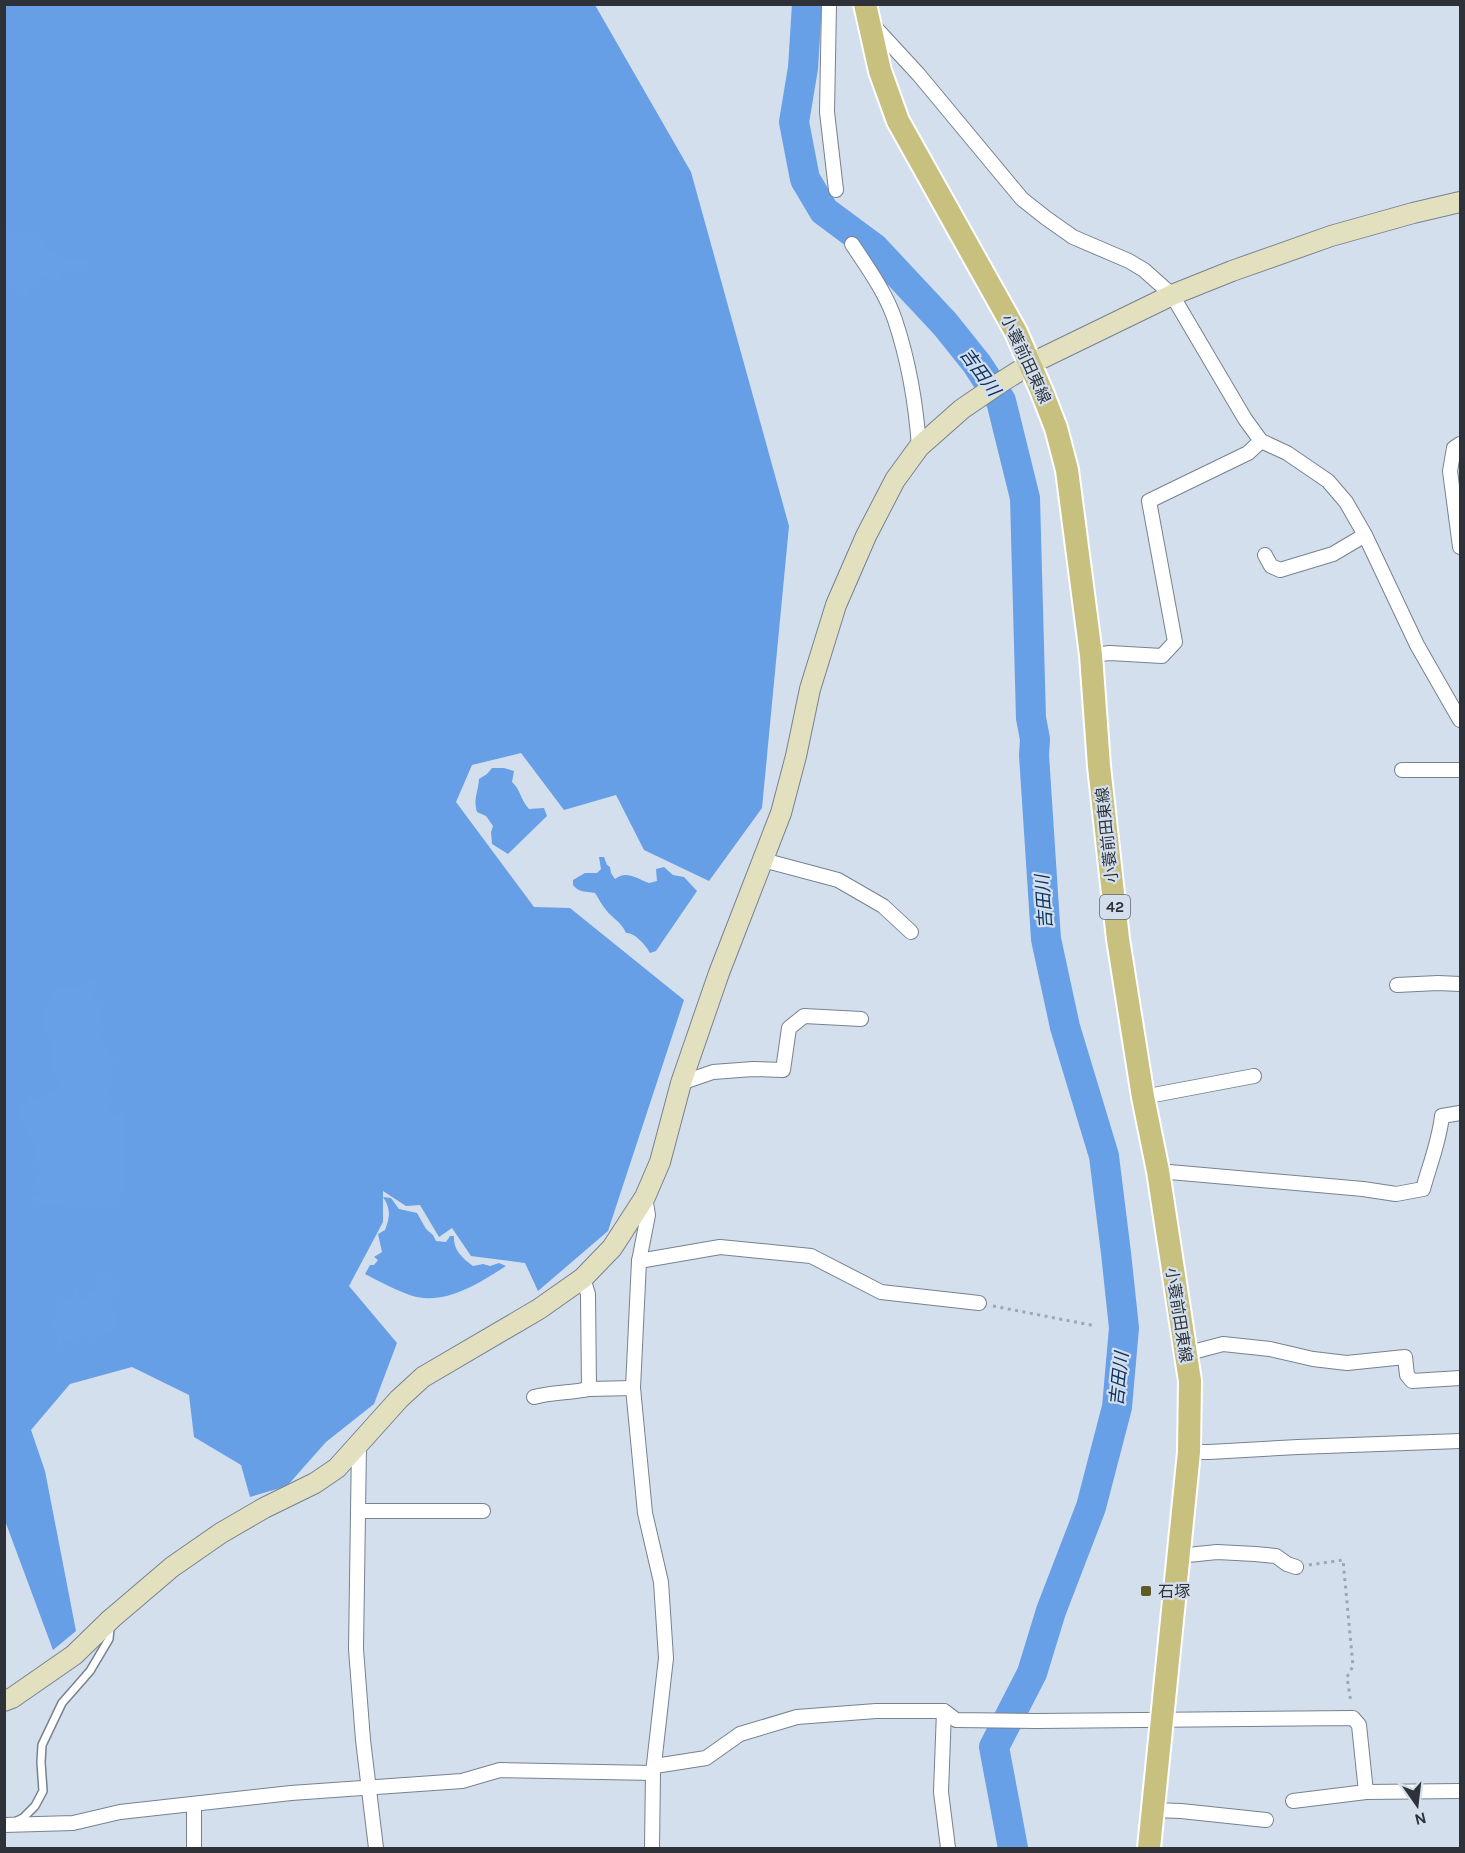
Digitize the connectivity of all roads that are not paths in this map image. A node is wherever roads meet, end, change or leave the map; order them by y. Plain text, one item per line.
1 (829, 4) edge
2 (866, 12) edge
3 (836, 190) dead end
4 (1461, 202) edge
5 (852, 243) dead end
6 (1172, 295) junction
7 (1030, 364) junction
8 (1261, 441) junction
9 (1461, 444) edge
10 (919, 447) junction
11 (1365, 535) junction
12 (1461, 547) edge
13 (1265, 555) dead end
14 (1091, 655) junction
15 (1461, 720) edge
16 (1402, 770) dead end
17 (1461, 770) edge
18 (763, 860) junction
19 (911, 932) dead end
20 (1461, 984) edge
21 (1397, 985) dead end
22 (861, 1019) dead end
23 (1254, 1076) dead end
24 (681, 1083) junction
25 (1143, 1097) junction
26 (1461, 1113) edge
27 (1158, 1171) junction
28 (645, 1197) junction
29 (639, 1261) junction
30 (583, 1278) junction
31 (979, 1303) road end
32 (1185, 1354) junction
33 (1461, 1378) edge
34 (633, 1388) junction
35 (589, 1389) junction
36 (534, 1397) dead end
37 (1461, 1441) edge
38 (359, 1445) junction
39 (1189, 1452) junction
40 (358, 1511) junction
41 (483, 1512) dead end
42 (1178, 1556) junction
43 (1296, 1567) road end
44 (111, 1619) junction
45 (4, 1701) edge
46 (944, 1711) junction
47 (1161, 1719) junction
48 (654, 1769) junction
49 (368, 1787) junction
50 (1461, 1791) edge
51 (1366, 1792) junction
52 (1293, 1801) dead end
53 (194, 1804) junction
54 (1153, 1810) junction
55 (1266, 1820) dead end
56 (7, 1826) edge
57 (194, 1848) edge
58 (376, 1848) edge
59 (652, 1848) edge
60 (948, 1848) edge
61 (1149, 1848) edge

1 - 3 street
2 - 6 street
2 - 7 main road, 小蓑前田東線 / 42
4 - 6 street
5 - 10 street
6 - 7 street
6 - 8 street
7 - 10 street
7 - 14 main road, 小蓑前田東線 / 42
8 - 11 street
8 - 14 street
9 - 12 street
10 - 18 street
11 - 13 street
11 - 15 street
14 - 25 main road, 小蓑前田東線 / 42
16 - 17 street
18 - 19 street
18 - 24 street
20 - 21 street
22 - 24 street
23 - 25 street
24 - 28 street
25 - 27 main road, 小蓑前田東線 / 42
26 - 27 street
27 - 32 main road, 小蓑前田東線 / 42
28 - 29 street
28 - 30 street
29 - 31 street
29 - 34 street
30 - 35 street
30 - 38 street
32 - 33 street
32 - 39 main road, 小蓑前田東線 / 42
34 - 35 street
34 - 48 street
35 - 36 street
37 - 39 street
38 - 40 street
38 - 44 street
39 - 42 main road, 小蓑前田東線 / 42
40 - 41 street
40 - 49 street
42 - 43 street
42 - 47 main road, 小蓑前田東線 / 42
44 - 45 street
44 - 56 lane
46 - 47 street
46 - 48 street
46 - 60 street
47 - 51 street
47 - 54 main road, 小蓑前田東線 / 42
48 - 49 street
48 - 59 street
49 - 53 street
49 - 58 street
50 - 51 street
51 - 52 street
53 - 56 street
53 - 57 street
54 - 55 street
54 - 61 main road, 小蓑前田東線 / 42

